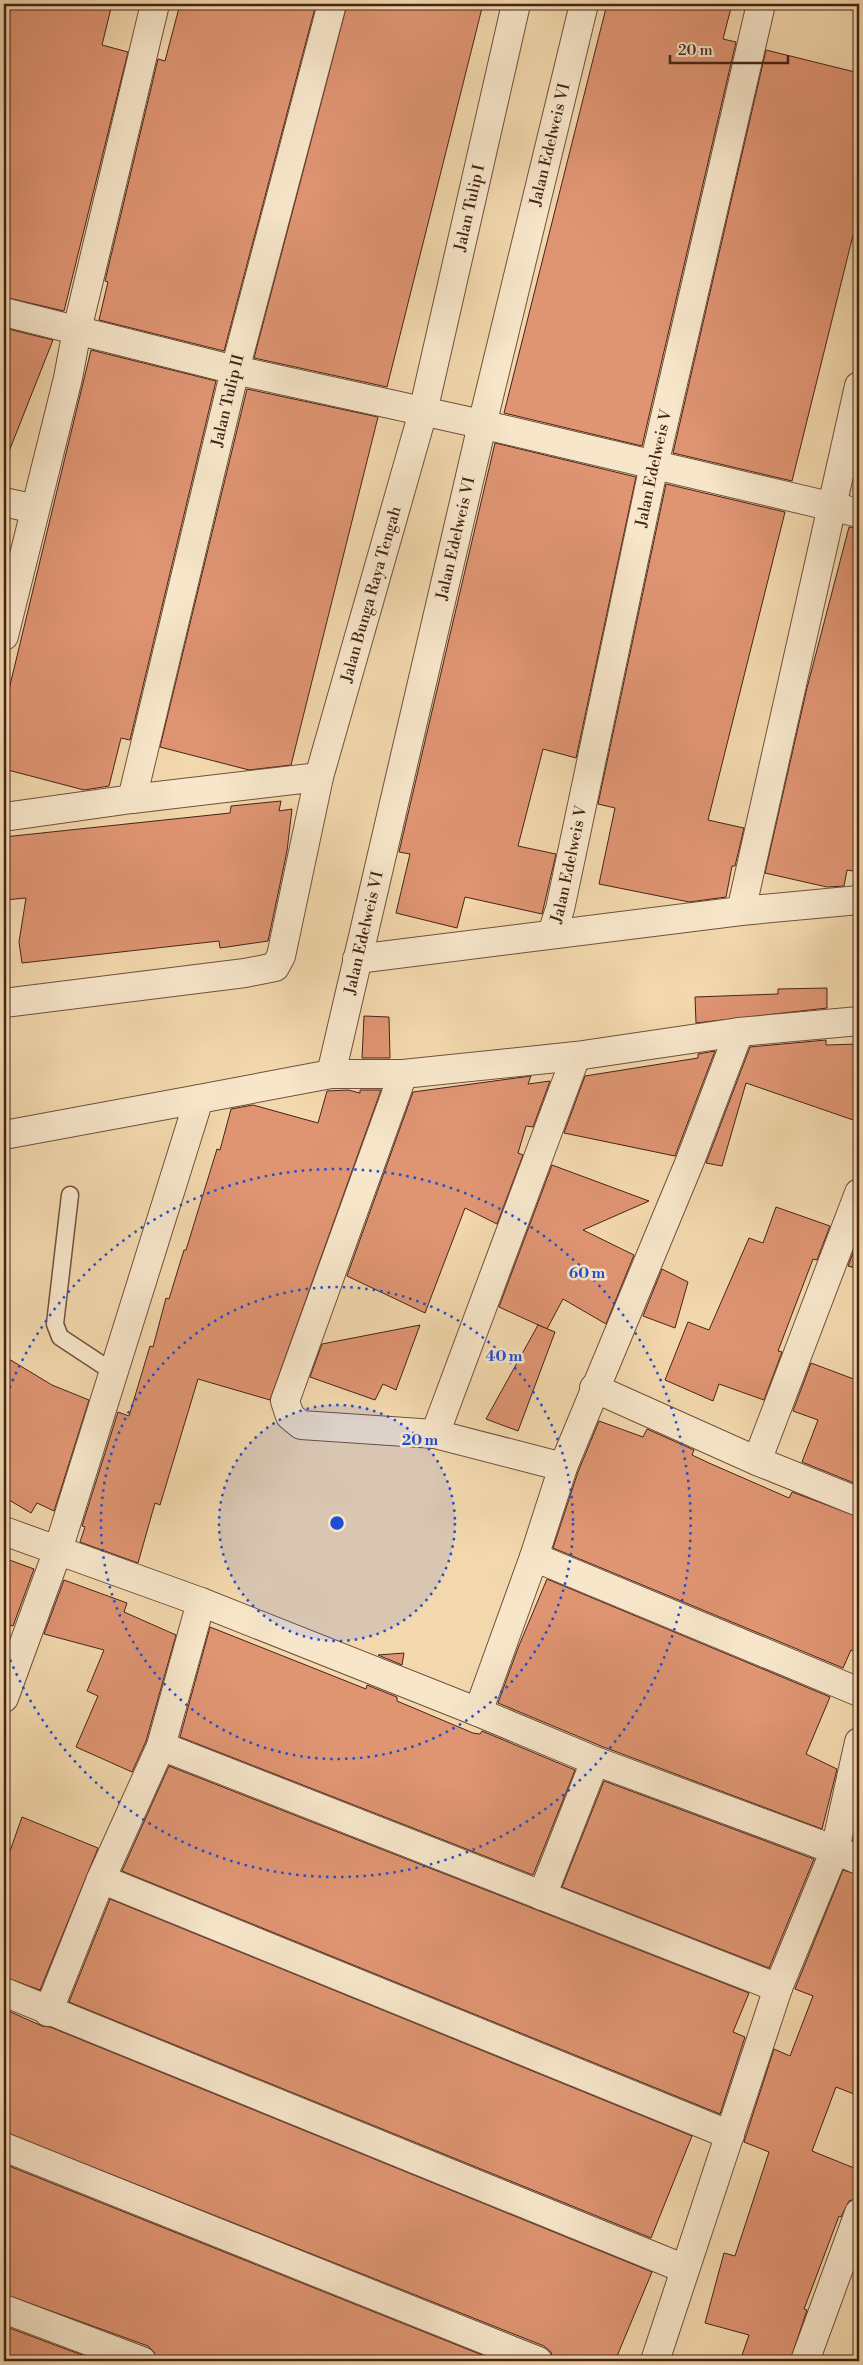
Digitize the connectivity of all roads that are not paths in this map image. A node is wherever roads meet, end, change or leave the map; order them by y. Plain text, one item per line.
1 (155, 4) edge
2 (332, 4) edge
3 (516, 4) edge
4 (584, 4) edge
5 (761, 4) edge
6 (4, 312) edge
7 (77, 330) junction
8 (236, 370) junction
9 (859, 386) edge
10 (430, 413) junction
11 (474, 423) junction
12 (654, 465) junction
13 (4, 502) edge
14 (832, 506) junction
15 (35, 509) junction
16 (859, 513) edge
17 (4, 636) edge
18 (319, 777) junction
19 (132, 799) junction
20 (4, 817) edge
21 (859, 900) edge
22 (741, 911) junction
23 (552, 933) junction
24 (355, 969) junction
25 (4, 1003) edge
26 (859, 1022) edge
27 (739, 1032) junction
28 (576, 1056) junction
29 (333, 1064) junction
30 (402, 1074) junction
31 (199, 1099) junction
32 (4, 1134) edge
33 (859, 1193) edge
34 (70, 1195) dead end
35 (109, 1369) junction
36 (594, 1388) junction
37 (435, 1434) junction
38 (757, 1461) junction
39 (562, 1466) junction
40 (859, 1502) edge
41 (4, 1531) edge
42 (58, 1550) junction
43 (534, 1557) junction
44 (201, 1602) junction
45 (859, 1692) edge
46 (4, 1698) edge
47 (478, 1712) junction
48 (859, 1742) edge
49 (161, 1746) junction
50 (595, 1761) junction
51 (847, 1855) edge
52 (101, 1879) junction
53 (542, 1896) junction
54 (778, 1988) junction
55 (4, 1992) edge
56 (48, 2012) junction
57 (730, 2135) junction
58 (4, 2147) edge
59 (859, 2213) edge
60 (686, 2269) junction
61 (4, 2309) edge
62 (142, 2361) edge
63 (538, 2361) edge
64 (655, 2361) edge
65 (805, 2361) edge

1 - 7 street
2 - 8 street, Jalan Tulip II
3 - 10 street, Jalan Tulip I
4 - 11 street, Jalan Edelweis VI
5 - 12 street, Jalan Edelweis V
6 - 7 street
7 - 8 street
7 - 15 street
8 - 10 street
8 - 19 street, Jalan Tulip II
9 - 14 street
10 - 11 street
10 - 18 street, Jalan Bunga Raya Tengah
11 - 12 street
11 - 24 street, Jalan Edelweis VI
12 - 14 street
12 - 23 street, Jalan Edelweis V
13 - 15 street
14 - 16 street
14 - 22 street
15 - 17 street
18 - 19 street
18 - 25 street, Jalan Bunga Raya Tengah
19 - 20 street
21 - 22 street
22 - 23 street
23 - 24 street
24 - 29 street, Jalan Edelweis VI
26 - 27 street
27 - 28 street
27 - 36 street
28 - 30 street
28 - 37 street
29 - 30 street
29 - 31 street
30 - 37 street
31 - 32 street
31 - 35 street
33 - 38 street
34 - 35 lane
35 - 42 street
36 - 38 street
36 - 39 street
37 - 39 street
38 - 40 street
39 - 43 street
41 - 42 street
42 - 44 street
42 - 46 street
43 - 45 street
43 - 47 street
44 - 47 street
44 - 49 street
47 - 50 street
48 - 51 street
49 - 52 street
49 - 53 street
50 - 51 street
50 - 53 street
51 - 54 street
52 - 56 street
52 - 57 street
53 - 54 street
54 - 57 street
55 - 56 street
56 - 60 street
57 - 60 street
58 - 63 street
59 - 65 street
60 - 64 street
61 - 62 street

